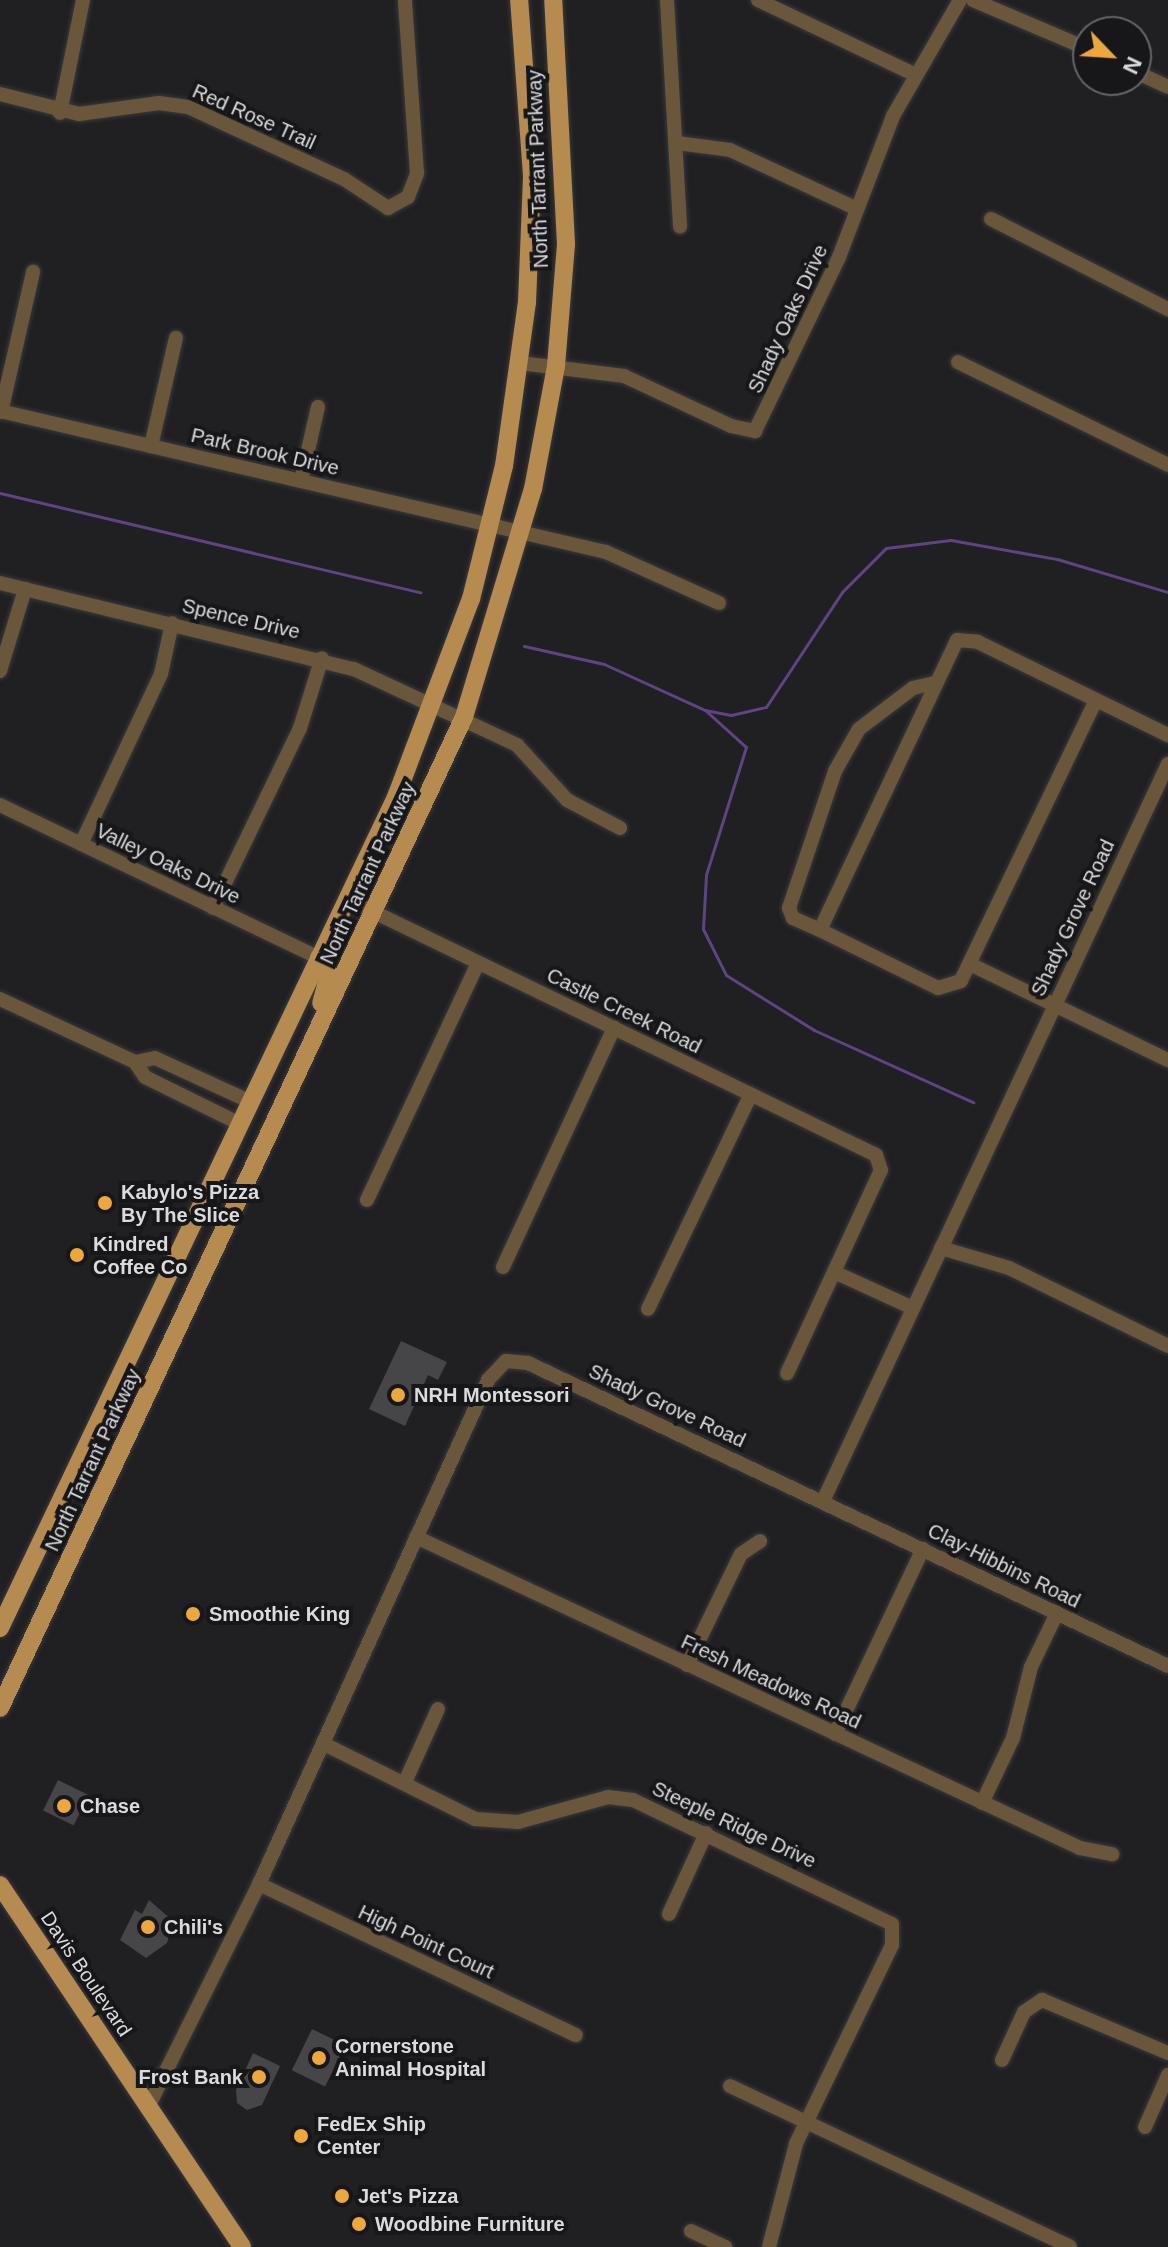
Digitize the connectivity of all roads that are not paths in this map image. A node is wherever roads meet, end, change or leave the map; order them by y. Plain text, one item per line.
1 (83, 0) edge
2 (405, 0) edge
3 (519, 0) edge
4 (553, 0) edge
5 (667, 0) edge
6 (758, 0) edge
7 (960, 0) edge
8 (973, 0) edge
9 (1072, 42) edge
10 (916, 75) junction
11 (0, 94) edge
12 (60, 113) junction
13 (677, 143) junction
14 (857, 209) junction
15 (991, 219) dead end
16 (680, 227) dead end
17 (33, 272) dead end
18 (1168, 309) edge
19 (176, 338) dead end
20 (958, 362) dead end
21 (520, 363) junction
22 (556, 366) junction
23 (318, 407) dead end
24 (1, 411) edge
25 (151, 446) junction
26 (1168, 465) edge
27 (301, 481) junction
28 (490, 526) junction
29 (520, 533) junction
30 (0, 583) edge
31 (25, 589) junction
32 (719, 603) dead end
33 (172, 623) junction
34 (322, 658) junction
35 (0, 671) edge
36 (934, 683) junction
37 (1096, 700) junction
38 (435, 702) junction
39 (464, 717) junction
40 (1168, 735) edge
41 (1166, 772) edge
42 (0, 805) edge
43 (620, 828) dead end
44 (81, 844) junction
45 (347, 899) junction
46 (213, 908) junction
47 (375, 912) junction
48 (820, 930) junction
49 (319, 958) junction
50 (478, 963) junction
51 (972, 965) junction
52 (0, 999) edge
53 (1055, 1005) junction
54 (614, 1028) junction
55 (1168, 1060) edge
56 (135, 1062) junction
57 (184, 1071) junction
58 (298, 1074) junction
59 (174, 1092) junction
60 (751, 1094) junction
61 (249, 1101) junction
62 (238, 1123) junction
63 (367, 1200) dead end
64 (941, 1248) junction
65 (503, 1267) dead end
66 (834, 1272) junction
67 (913, 1308) junction
68 (648, 1309) dead end
69 (146, 1315) junction
70 (178, 1330) junction
71 (1168, 1346) edge
72 (787, 1373) dead end
73 (823, 1501) junction
74 (416, 1537) junction
75 (760, 1541) dead end
76 (923, 1549) junction
77 (1057, 1613) junction
78 (0, 1628) edge
79 (687, 1665) junction
80 (1168, 1666) edge
81 (0, 1708) edge
82 (438, 1709) dead end
83 (835, 1734) junction
84 (324, 1744) junction
85 (405, 1782) junction
86 (982, 1803) junction
87 (706, 1833) junction
88 (1112, 1854) dead end
89 (259, 1884) junction
90 (0, 1885) edge
91 (669, 1914) dead end
92 (576, 2035) dead end
93 (1168, 2053) edge
94 (1002, 2060) dead end
95 (1168, 2075) edge
96 (730, 2086) dead end
97 (148, 2107) junction
98 (806, 2122) junction
99 (1145, 2127) dead end
100 (691, 2231) dead end
101 (242, 2247) edge
102 (725, 2247) edge
103 (769, 2247) edge
104 (1070, 2247) edge

1 - 12 street
2 - 12 street, Red Rose Trail
3 - 21 main road, North Tarrant Parkway
4 - 22 main road, North Tarrant Parkway
5 - 13 street
6 - 10 street
7 - 10 street, Shady Oaks Drive
8 - 9 street
10 - 14 street, Shady Oaks Drive
11 - 12 street, Red Rose Trail
13 - 14 street
13 - 16 street
14 - 22 street, Shady Oaks Drive
15 - 18 street
17 - 24 street
19 - 25 street
20 - 26 street
21 - 22 street, Shady Oaks Drive
21 - 28 main road, North Tarrant Parkway
22 - 29 main road, North Tarrant Parkway
23 - 27 street
24 - 25 street, Park Brook Drive
25 - 27 street, Park Brook Drive
27 - 28 street, Park Brook Drive
28 - 29 street, Park Brook Drive
28 - 38 main road, North Tarrant Parkway
29 - 32 street, Park Brook Drive
29 - 39 main road, North Tarrant Parkway
30 - 31 street, Spence Drive
31 - 33 street, Spence Drive
31 - 35 street
33 - 34 street, Spence Drive
33 - 44 street
34 - 38 street, Spence Drive
34 - 46 street
36 - 37 street
36 - 48 street
36 - 48 street
37 - 40 street
37 - 51 street
38 - 39 street, Spence Drive
38 - 45 main road, North Tarrant Parkway
39 - 43 street, Spence Drive
39 - 47 main road, North Tarrant Parkway
41 - 53 street, Shady Grove Road
42 - 44 street, Valley Oaks Drive
44 - 46 street, Valley Oaks Drive
45 - 47 street, Castle Creek Road
45 - 49 main road, North Tarrant Parkway
46 - 49 street, Valley Oaks Drive
47 - 50 street, Castle Creek Road
47 - 58 main road, North Tarrant Parkway
48 - 51 street
49 - 58 main road
49 - 61 main road, North Tarrant Parkway
50 - 54 street, Castle Creek Road
50 - 63 street
51 - 53 street
52 - 56 street
53 - 55 street
53 - 64 street, Shady Grove Road
54 - 60 street, Castle Creek Road
54 - 65 street
56 - 57 street
56 - 59 street
57 - 59 street
57 - 61 street
58 - 70 main road, North Tarrant Parkway
59 - 62 street
60 - 66 street, Castle Creek Road
60 - 68 street
61 - 62 main road, North Tarrant Parkway
62 - 69 main road, North Tarrant Parkway
64 - 67 street, Shady Grove Road
64 - 71 street
66 - 67 street
66 - 72 street
67 - 73 street, Shady Grove Road
69 - 70 main road
69 - 78 main road, North Tarrant Parkway
70 - 81 main road, North Tarrant Parkway
73 - 74 street, Shady Grove Road
73 - 76 street, Clay-Hibbins Road
74 - 79 street, Fresh Meadows Road
74 - 84 street, Shady Grove Road
75 - 79 street
76 - 77 street, Clay-Hibbins Road
76 - 83 street
77 - 80 street, Clay-Hibbins Road
77 - 86 street
79 - 83 street, Fresh Meadows Road
82 - 85 street
83 - 86 street, Fresh Meadows Road
84 - 85 street, Steeple Ridge Drive
84 - 89 street, Shady Grove Road
85 - 87 street, Steeple Ridge Drive
86 - 88 street, Fresh Meadows Road
87 - 91 street
87 - 98 street, Steeple Ridge Drive
89 - 92 street, High Point Court
89 - 97 street, Shady Grove Road
90 - 97 main road, Davis Boulevard
93 - 94 street
95 - 99 street
96 - 98 street
97 - 101 main road, Davis Boulevard
98 - 103 street
98 - 104 street
100 - 102 street

